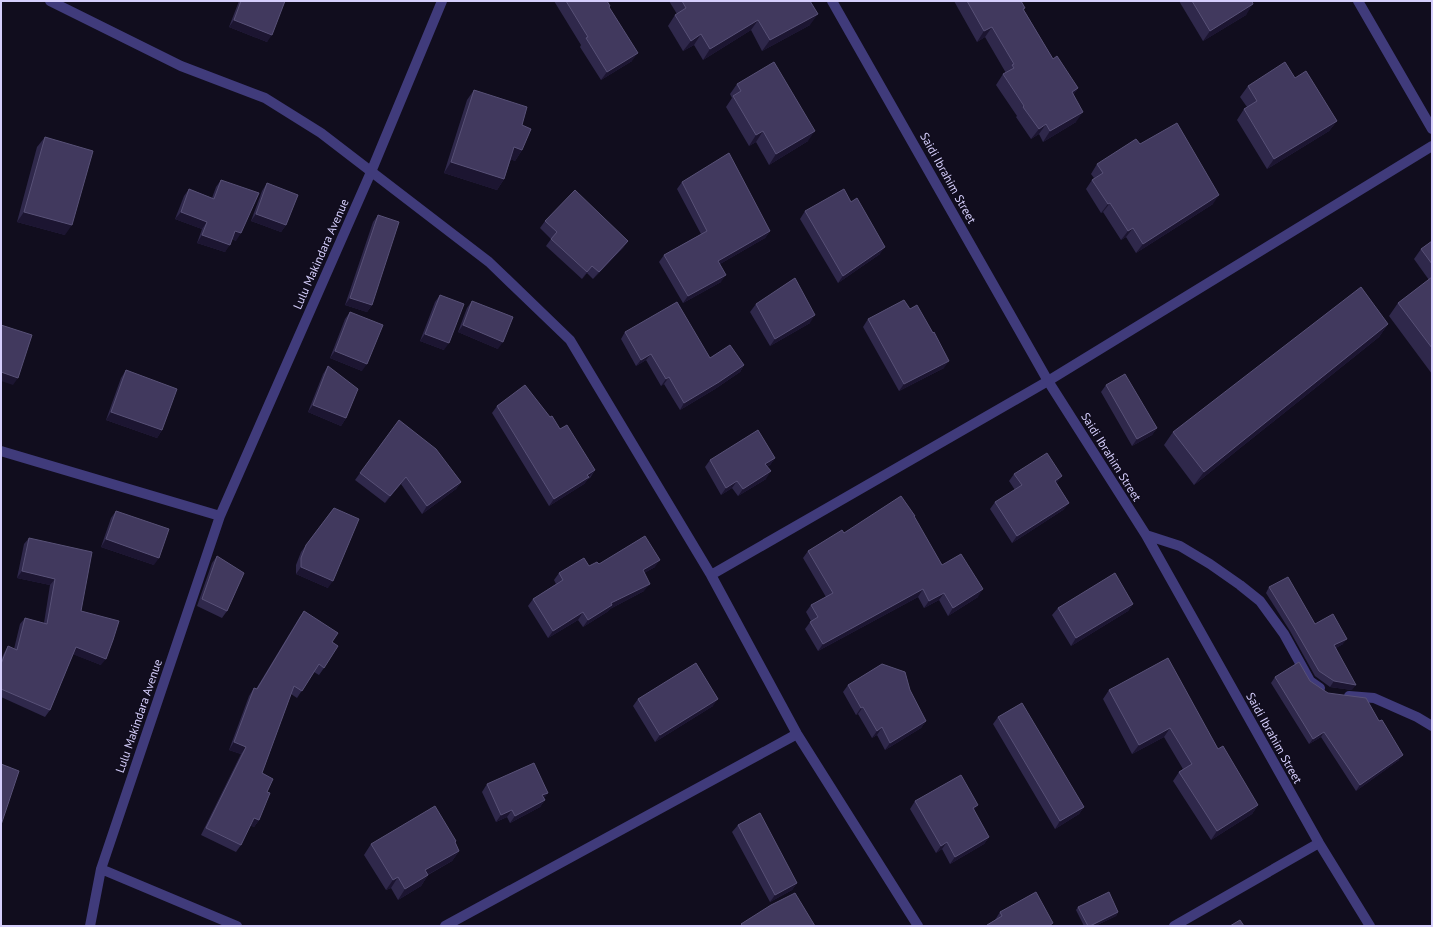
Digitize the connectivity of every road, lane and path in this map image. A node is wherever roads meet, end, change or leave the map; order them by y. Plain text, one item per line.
1 (50, 1) edge
2 (442, 1) edge
3 (832, 1) edge
4 (1358, 1) edge
5 (1432, 129) edge
6 (1432, 146) edge
7 (371, 172) junction
8 (1048, 381) junction
9 (1, 451) edge
10 (220, 516) junction
11 (1146, 535) junction
12 (711, 575) junction
13 (1328, 693) edge
14 (1342, 695) edge
15 (1432, 726) edge
16 (798, 734) junction
17 (1319, 843) junction
18 (101, 869) junction
19 (90, 926) edge
20 (237, 926) edge
21 (445, 926) edge
22 (918, 926) edge
23 (1174, 926) edge
24 (1370, 926) edge

1 - 7 street
2 - 7 street, Lulu Makindara Avenue
3 - 8 street, Saidi Ibrahim Street
4 - 5 street
6 - 8 street
7 - 10 street, Lulu Makindara Avenue
7 - 12 street
8 - 11 street, Saidi Ibrahim Street
8 - 12 street
9 - 10 street
10 - 18 street, Lulu Makindara Avenue
11 - 13 street
11 - 17 street, Saidi Ibrahim Street
12 - 16 street
14 - 15 street
16 - 21 street
16 - 22 street
17 - 23 street
17 - 24 street, Saidi Ibrahim Street
18 - 19 street, Lulu Makindara Avenue
18 - 20 street

